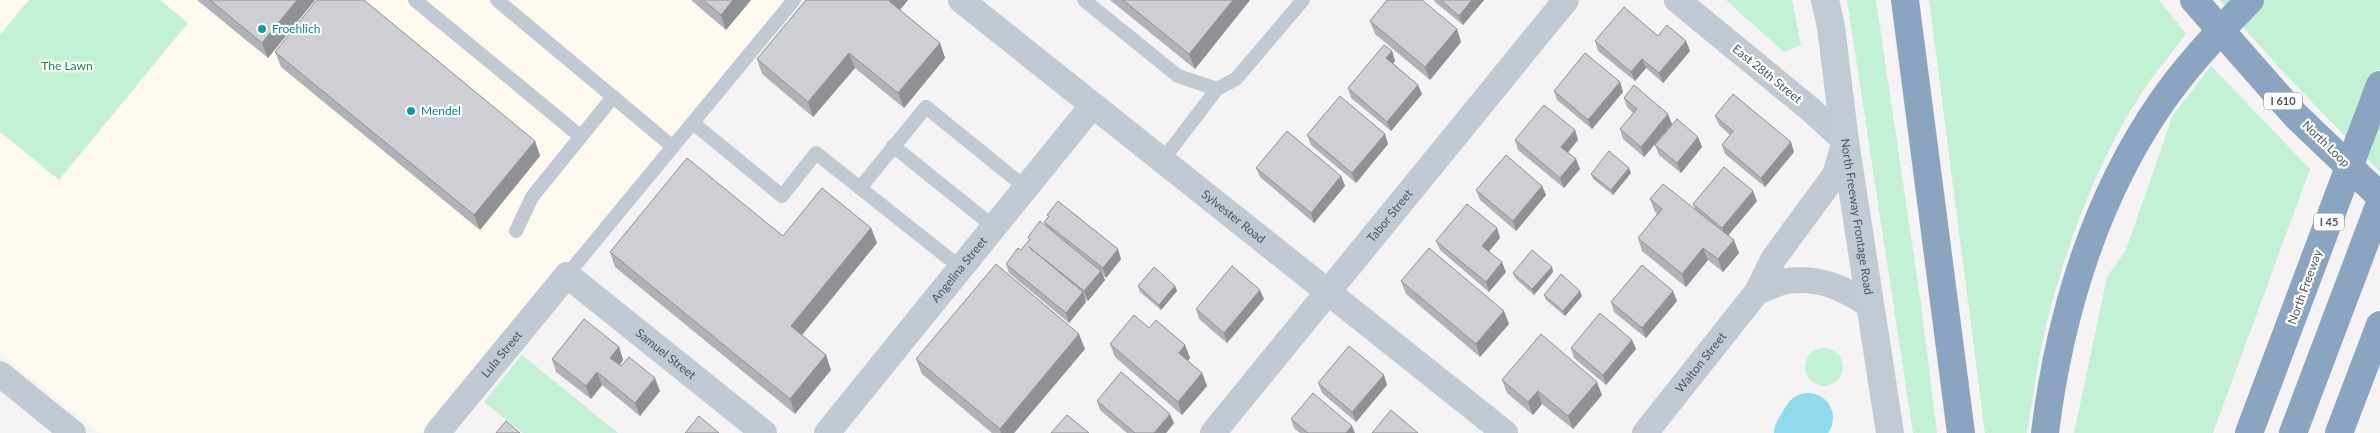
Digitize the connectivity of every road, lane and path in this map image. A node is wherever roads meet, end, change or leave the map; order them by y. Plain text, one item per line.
1 (416, 0) edge
2 (497, 0) edge
3 (794, 0) edge
4 (960, 0) edge
5 (1084, 0) edge
6 (1303, 0) edge
7 (1566, 0) edge
8 (1825, 0) edge
9 (1905, 0) edge
10 (2194, 0) edge
11 (2250, 0) edge
12 (1682, 5) edge
13 (2380, 85) edge
14 (1217, 89) junction
15 (613, 97) junction
16 (1092, 106) junction
17 (693, 123) junction
18 (580, 136) junction
19 (1845, 141) junction
20 (893, 146) junction
21 (673, 147) junction
22 (1162, 161) junction
23 (860, 188) junction
24 (1026, 188) junction
25 (2380, 196) edge
26 (2380, 203) edge
27 (994, 227) junction
28 (516, 231) dead end
29 (961, 268) junction
30 (567, 275) junction
31 (1328, 291) junction
32 (1758, 292) junction
33 (1871, 306) junction
34 (2380, 325) edge
35 (0, 374) edge
36 (73, 433) edge
37 (437, 433) edge
38 (764, 433) edge
39 (827, 433) edge
40 (1214, 433) edge
41 (1505, 433) edge
42 (1645, 433) edge
43 (1890, 433) edge
44 (1961, 433) edge
45 (2045, 433) edge
46 (2249, 433) edge
47 (2293, 433) edge
48 (2339, 433) edge

1 - 18 lane
2 - 15 lane
3 - 17 lane
4 - 16 street, Sylvester Road
5 - 14 lane
6 - 14 lane
7 - 31 street, Tabor Street
8 - 19 main road, North Freeway Frontage Road
9 - 44 highway
10 - 25 highway, North Loop / I 610
11 - 45 highway
12 - 19 street, East 28th Street
13 - 46 highway, North Freeway / I 45
14 - 22 lane
15 - 18 lane
15 - 21 lane
16 - 22 street, Sylvester Road
16 - 24 street, Angelina Street
17 - 21 lane
17 - 23 lane
18 - 28 lane
19 - 32 street, Walton Street
19 - 33 main road, North Freeway Frontage Road
20 - 23 lane
20 - 24 lane
20 - 27 lane
21 - 30 lane
22 - 31 street, Sylvester Road
23 - 29 lane
24 - 27 street, Angelina Street
26 - 47 highway
27 - 29 street, Angelina Street
29 - 39 street, Angelina Street
30 - 37 street, Lula Street
30 - 38 street, Samuel Street
31 - 40 street, Tabor Street
31 - 41 street, Sylvester Road
32 - 33 street
32 - 42 street, Walton Street
33 - 43 main road, North Freeway Frontage Road
34 - 48 highway
35 - 36 street

